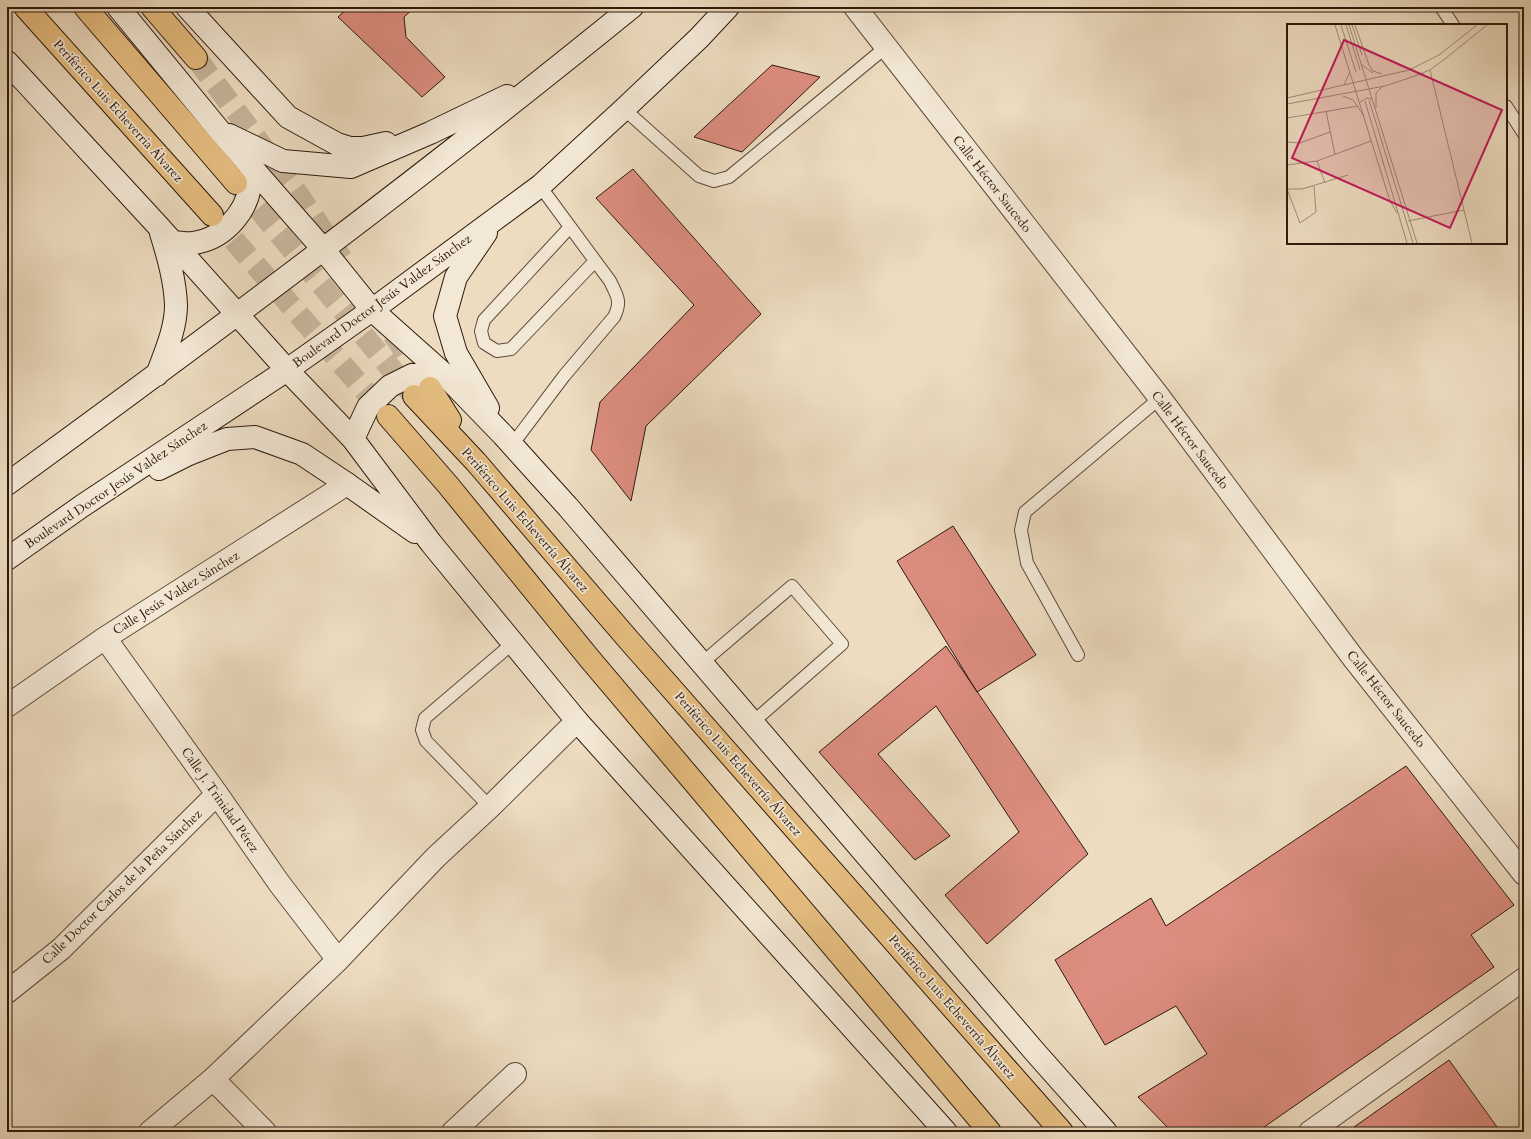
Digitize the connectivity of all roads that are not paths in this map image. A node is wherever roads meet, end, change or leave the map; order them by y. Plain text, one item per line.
1 (25, 7) edge
2 (85, 7) edge
3 (118, 7) edge
4 (152, 7) edge
5 (187, 7) edge
6 (632, 7) edge
7 (728, 7) edge
8 (855, 7) edge
9 (1441, 7) edge
10 (1452, 24) edge
11 (886, 47) junction
12 (196, 58) tunnel mouth
13 (7, 62) edge
14 (549, 75) junction
15 (1507, 108) edge
16 (624, 109) junction
17 (219, 130) junction
18 (430, 134) junction
19 (1524, 134) edge
20 (251, 166) junction
21 (236, 183) tunnel mouth
22 (540, 186) junction
23 (212, 215) tunnel mouth
24 (494, 220) junction
25 (570, 227) junction
26 (166, 235) junction
27 (324, 249) junction
28 (595, 260) junction
29 (372, 310) junction
30 (237, 316) junction
31 (287, 370) junction
32 (157, 376) junction
33 (430, 386) junction
34 (1160, 398) junction
35 (388, 416) tunnel mouth
36 (354, 439) junction
37 (508, 440) junction
38 (7, 484) edge
39 (347, 484) junction
40 (82, 506) junction
41 (431, 543) junction
42 (7, 559) edge
43 (105, 638) junction
44 (513, 643) junction
45 (1078, 655) dead end
46 (702, 663) junction
47 (7, 706) edge
48 (577, 721) junction
49 (753, 722) junction
50 (217, 794) junction
51 (490, 807) junction
52 (1524, 874) edge
53 (338, 960) junction
54 (1524, 980) edge
55 (7, 992) edge
56 (515, 1074) dead end
57 (213, 1079) junction
58 (150, 1132) edge
59 (266, 1132) edge
60 (453, 1132) edge
61 (946, 1132) edge
62 (990, 1132) edge
63 (1062, 1132) edge
64 (1106, 1132) edge
65 (1310, 1132) edge

1 - 23 highway, Periférico Luis Echeverría Álvarez
2 - 21 highway
3 - 17 street
4 - 12 highway
5 - 18 street
6 - 14 street
7 - 16 street, Boulevard Doctor Jesús Valdez Sánchez
8 - 11 street, Calle Héctor Saucedo
9 - 10 lane
11 - 16 lane
11 - 34 street, Calle Héctor Saucedo
13 - 26 street
14 - 18 street
14 - 27 street
15 - 19 lane
16 - 22 street, Boulevard Doctor Jesús Valdez Sánchez
17 - 18 street
17 - 20 street
20 - 26 street
20 - 27 street
22 - 24 street, Boulevard Doctor Jesús Valdez Sánchez
22 - 25 lane
24 - 29 street, Boulevard Doctor Jesús Valdez Sánchez
24 - 37 street
25 - 28 lane
25 - 28 lane
26 - 30 street
26 - 32 street
27 - 29 street
27 - 30 street
28 - 37 lane
29 - 31 street, Boulevard Doctor Jesús Valdez Sánchez
29 - 33 street
30 - 31 street
30 - 32 street
31 - 36 street
31 - 40 street, Boulevard Doctor Jesús Valdez Sánchez
32 - 38 street
33 - 36 street
33 - 37 street
33 - 63 highway, Periférico Luis Echeverría Álvarez
34 - 45 lane
34 - 52 street, Calle Héctor Saucedo
35 - 62 highway
36 - 41 street
37 - 46 street
39 - 40 street
39 - 41 street
39 - 43 street, Calle Jesús Valdez Sánchez
40 - 42 street, Boulevard Doctor Jesús Valdez Sánchez
41 - 44 street
43 - 47 street, Calle Jesús Valdez Sánchez
43 - 50 street, Calle J. Trinidad Pérez
44 - 48 street
44 - 51 lane
46 - 49 street
46 - 49 lane
48 - 51 street
48 - 61 street
49 - 64 street
50 - 53 street, Calle J. Trinidad Pérez
50 - 55 street, Calle Doctor Carlos de la Peña Sánchez
51 - 53 street
53 - 57 street
54 - 65 street
56 - 60 street
57 - 58 street
57 - 59 street

